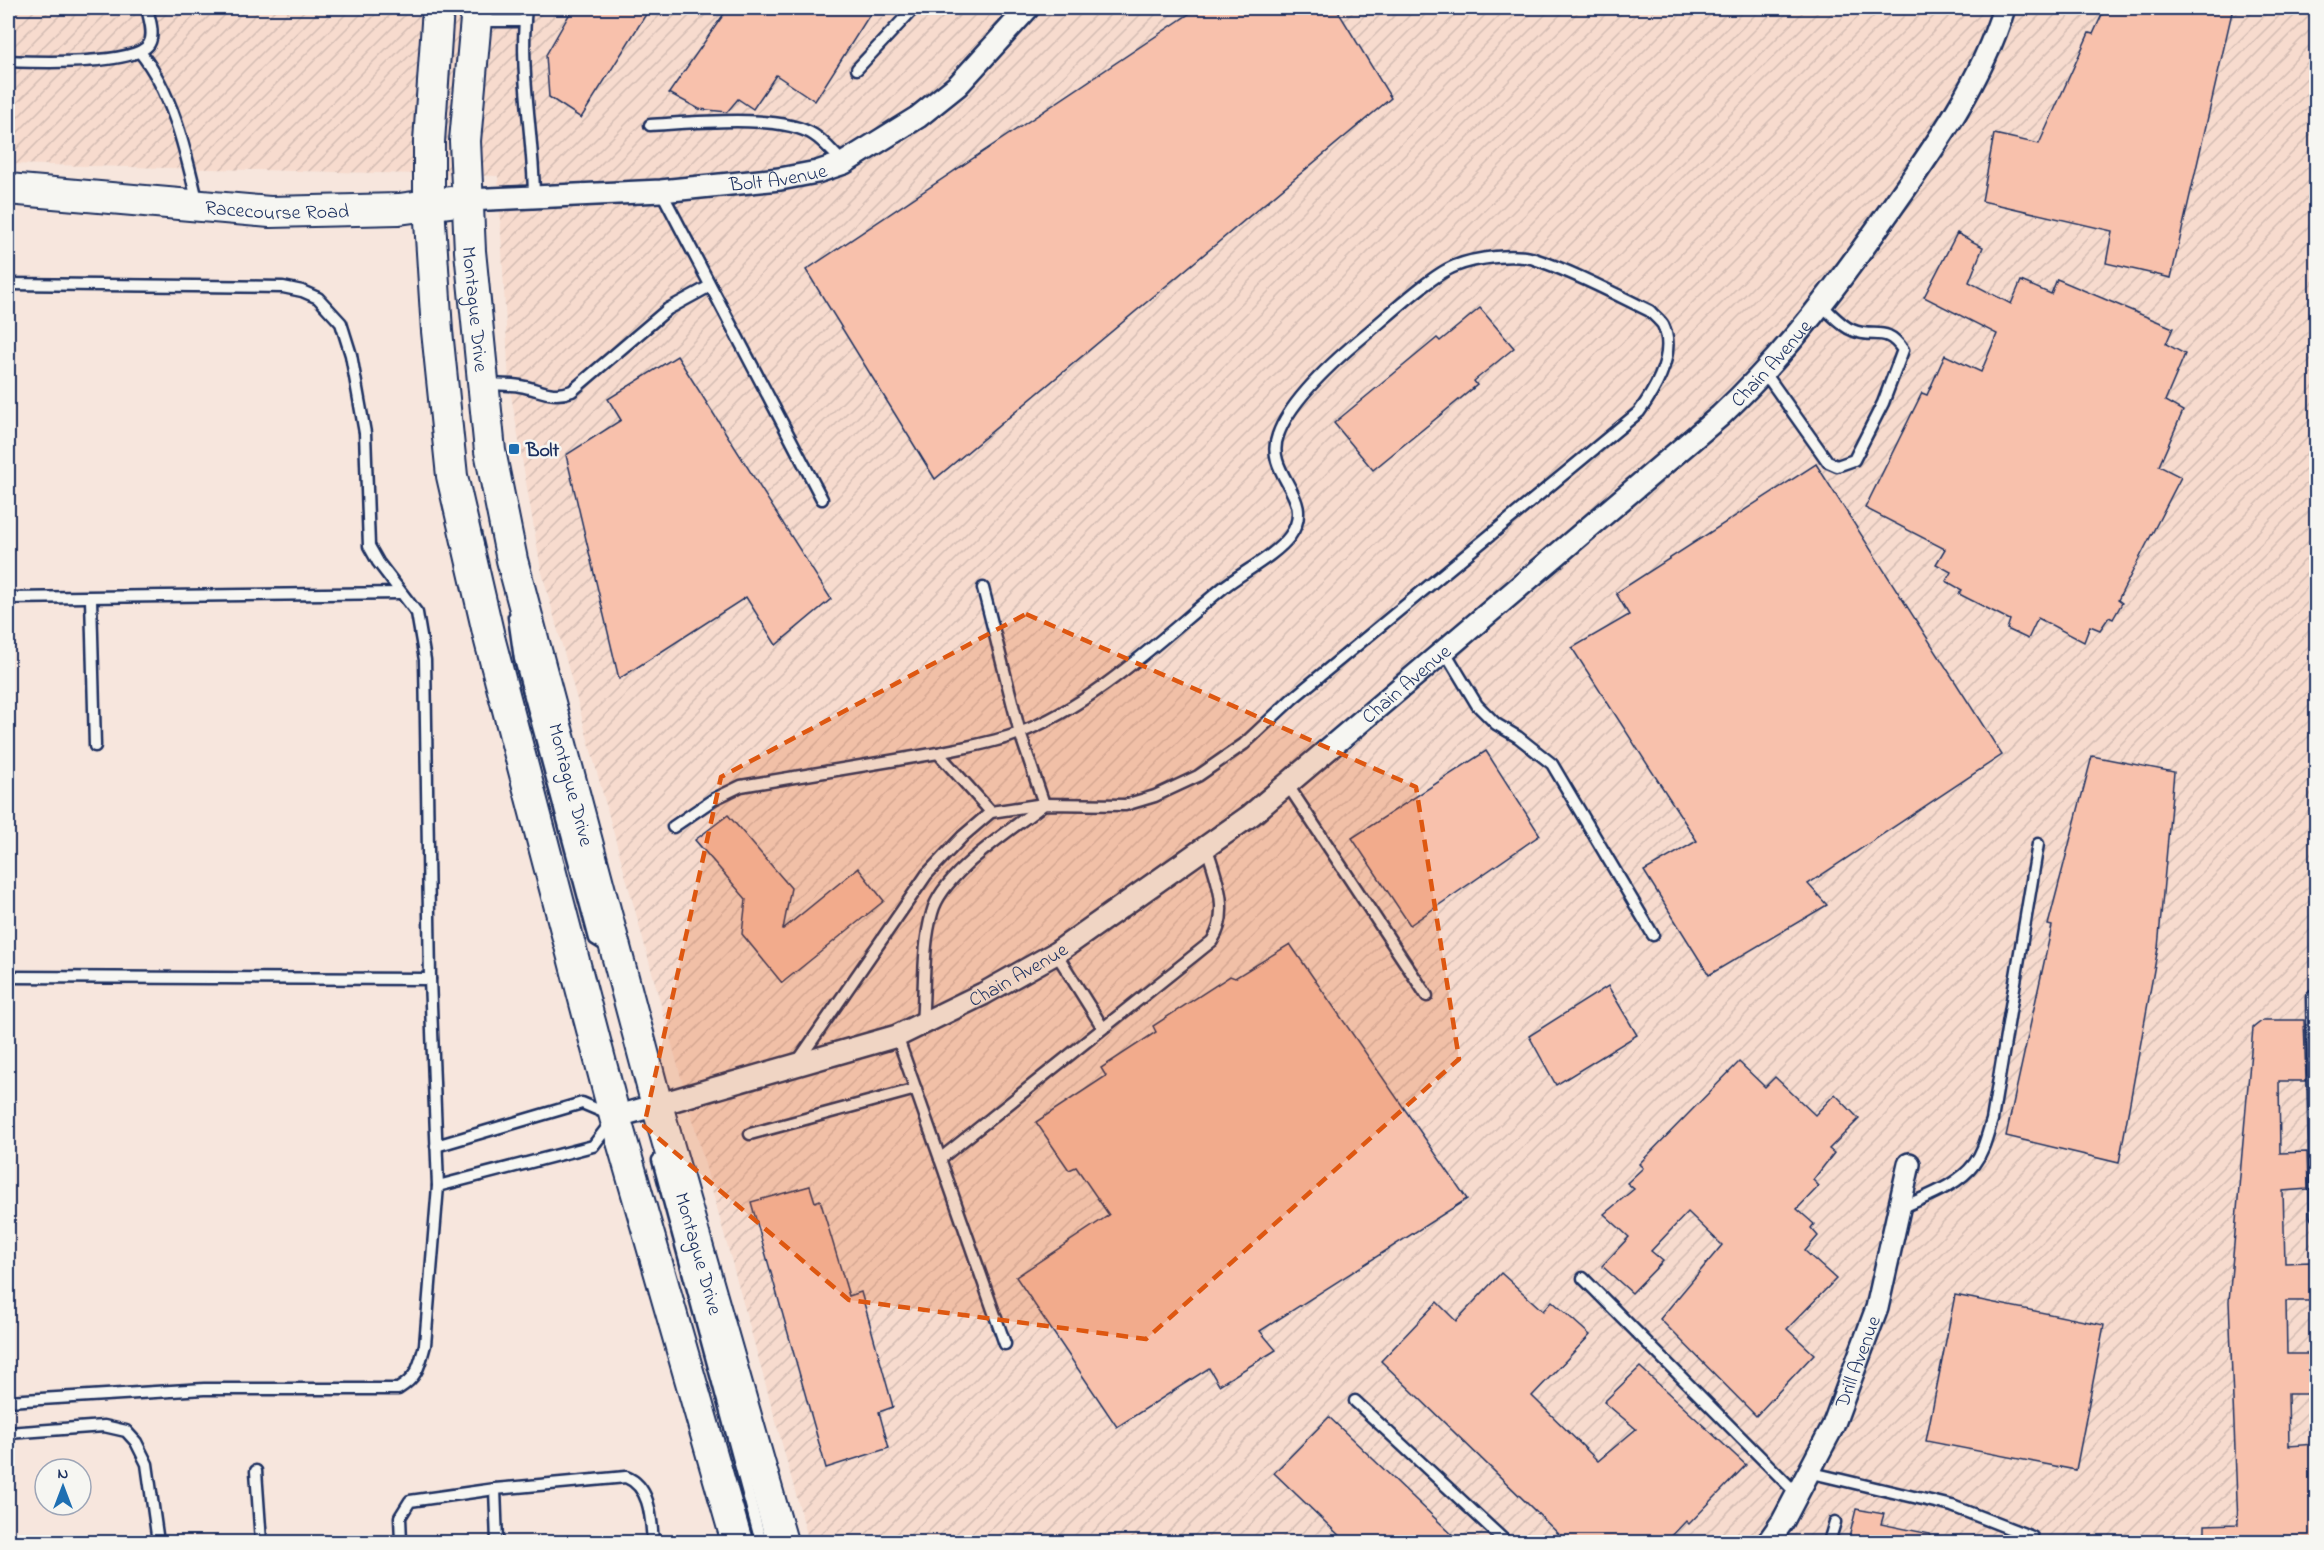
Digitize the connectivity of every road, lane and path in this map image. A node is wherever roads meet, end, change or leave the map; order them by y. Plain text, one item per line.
1 (147, 8) edge
2 (438, 8) edge
3 (526, 8) edge
4 (914, 8) edge
5 (1028, 8) edge
6 (2004, 8) edge
7 (476, 14) edge
8 (525, 21) junction
9 (140, 52) junction
10 (8, 62) edge
11 (857, 69) dead end
12 (650, 125) dead end
13 (844, 163) junction
14 (8, 189) edge
15 (661, 191) junction
16 (534, 195) junction
17 (8, 199) edge
18 (124, 200) junction
19 (467, 200) junction
20 (429, 205) junction
21 (199, 206) junction
22 (8, 284) edge
23 (710, 286) junction
24 (1821, 306) junction
25 (1765, 373) junction
26 (482, 384) junction
27 (822, 499) dead end
28 (982, 588) dead end
29 (401, 593) junction
30 (8, 598) edge
31 (91, 599) junction
32 (1444, 650) junction
33 (1020, 733) junction
34 (95, 746) dead end
35 (938, 753) junction
36 (1287, 784) junction
37 (1044, 804) junction
38 (991, 812) junction
39 (673, 827) dead end
40 (2038, 844) dead end
41 (1206, 846) junction
42 (1653, 935) dead end
43 (1056, 953) junction
44 (8, 977) edge
45 (430, 979) junction
46 (1427, 996) dead end
47 (2312, 997) dead end
48 (922, 1024) junction
49 (1103, 1028) junction
50 (897, 1036) junction
51 (795, 1067) junction
52 (916, 1089) junction
53 (657, 1105) junction
54 (615, 1117) junction
55 (750, 1134) dead end
56 (436, 1146) junction
57 (940, 1159) junction
58 (1909, 1164) dead end
59 (438, 1186) junction
60 (1899, 1209) junction
61 (2316, 1215) edge
62 (1583, 1278) dead end
63 (1005, 1344) dead end
64 (8, 1401) edge
65 (1355, 1401) dead end
66 (8, 1433) edge
67 (256, 1471) dead end
68 (1809, 1472) junction
69 (495, 1489) junction
70 (1797, 1494) junction
71 (1834, 1522) dead end
72 (2032, 1537) dead end
73 (158, 1542) edge
74 (261, 1542) edge
75 (401, 1542) edge
76 (497, 1542) edge
77 (653, 1542) edge
78 (737, 1542) edge
79 (761, 1542) edge
80 (782, 1542) edge
81 (1506, 1542) edge
82 (1768, 1542) edge
83 (1829, 1542) edge

1 - 9 lane
2 - 20 main road, Montague Drive
3 - 8 lane
4 - 11 lane
5 - 13 street, Bolt Avenue
6 - 24 street, Chain Avenue
7 - 8 lane
7 - 19 main road, Montague Drive
8 - 16 lane
9 - 10 lane
9 - 21 lane
12 - 13 lane
13 - 15 street, Bolt Avenue
14 - 18 main road, Racecourse Road
15 - 16 street, Bolt Avenue
15 - 23 lane
16 - 19 street, Bolt Avenue
17 - 18 main road, Racecourse Road
18 - 21 main road, Racecourse Road
19 - 20 main road, Racecourse Road
19 - 26 main road, Montague Drive
20 - 21 main road, Racecourse Road
20 - 54 main road, Montague Drive
22 - 29 lane
23 - 26 lane
23 - 27 lane
24 - 25 street, Chain Avenue
24 - 25 lane
25 - 32 street, Chain Avenue
26 - 53 main road, Montague Drive
28 - 33 lane
29 - 31 lane
29 - 45 lane
30 - 31 lane
31 - 34 lane
32 - 36 street, Chain Avenue
32 - 42 lane
33 - 35 lane
33 - 37 lane
33 - 37 lane
35 - 38 lane
35 - 39 lane
36 - 41 street, Chain Avenue
36 - 46 lane
37 - 38 lane
37 - 48 lane
38 - 51 lane
40 - 60 lane
41 - 43 street, Chain Avenue
41 - 49 lane
43 - 48 street, Chain Avenue
43 - 49 lane
44 - 45 lane
45 - 56 lane
47 - 61 lane
48 - 50 street, Chain Avenue
49 - 57 lane
50 - 51 street, Chain Avenue
50 - 52 lane
51 - 53 street, Chain Avenue
52 - 55 lane
52 - 57 lane
53 - 54 street, Chain Avenue
53 - 79 lane
53 - 80 main road, Montague Drive
54 - 56 lane
54 - 59 lane
54 - 78 main road, Montague Drive
56 - 59 lane
57 - 63 lane
58 - 60 street, Drill Avenue
59 - 64 lane
60 - 68 street, Drill Avenue
62 - 70 lane
65 - 81 lane
66 - 73 lane
67 - 74 lane
68 - 70 street, Drill Avenue
68 - 72 lane
69 - 75 lane
69 - 76 lane
69 - 77 lane
70 - 82 street, Drill Avenue
71 - 83 lane

